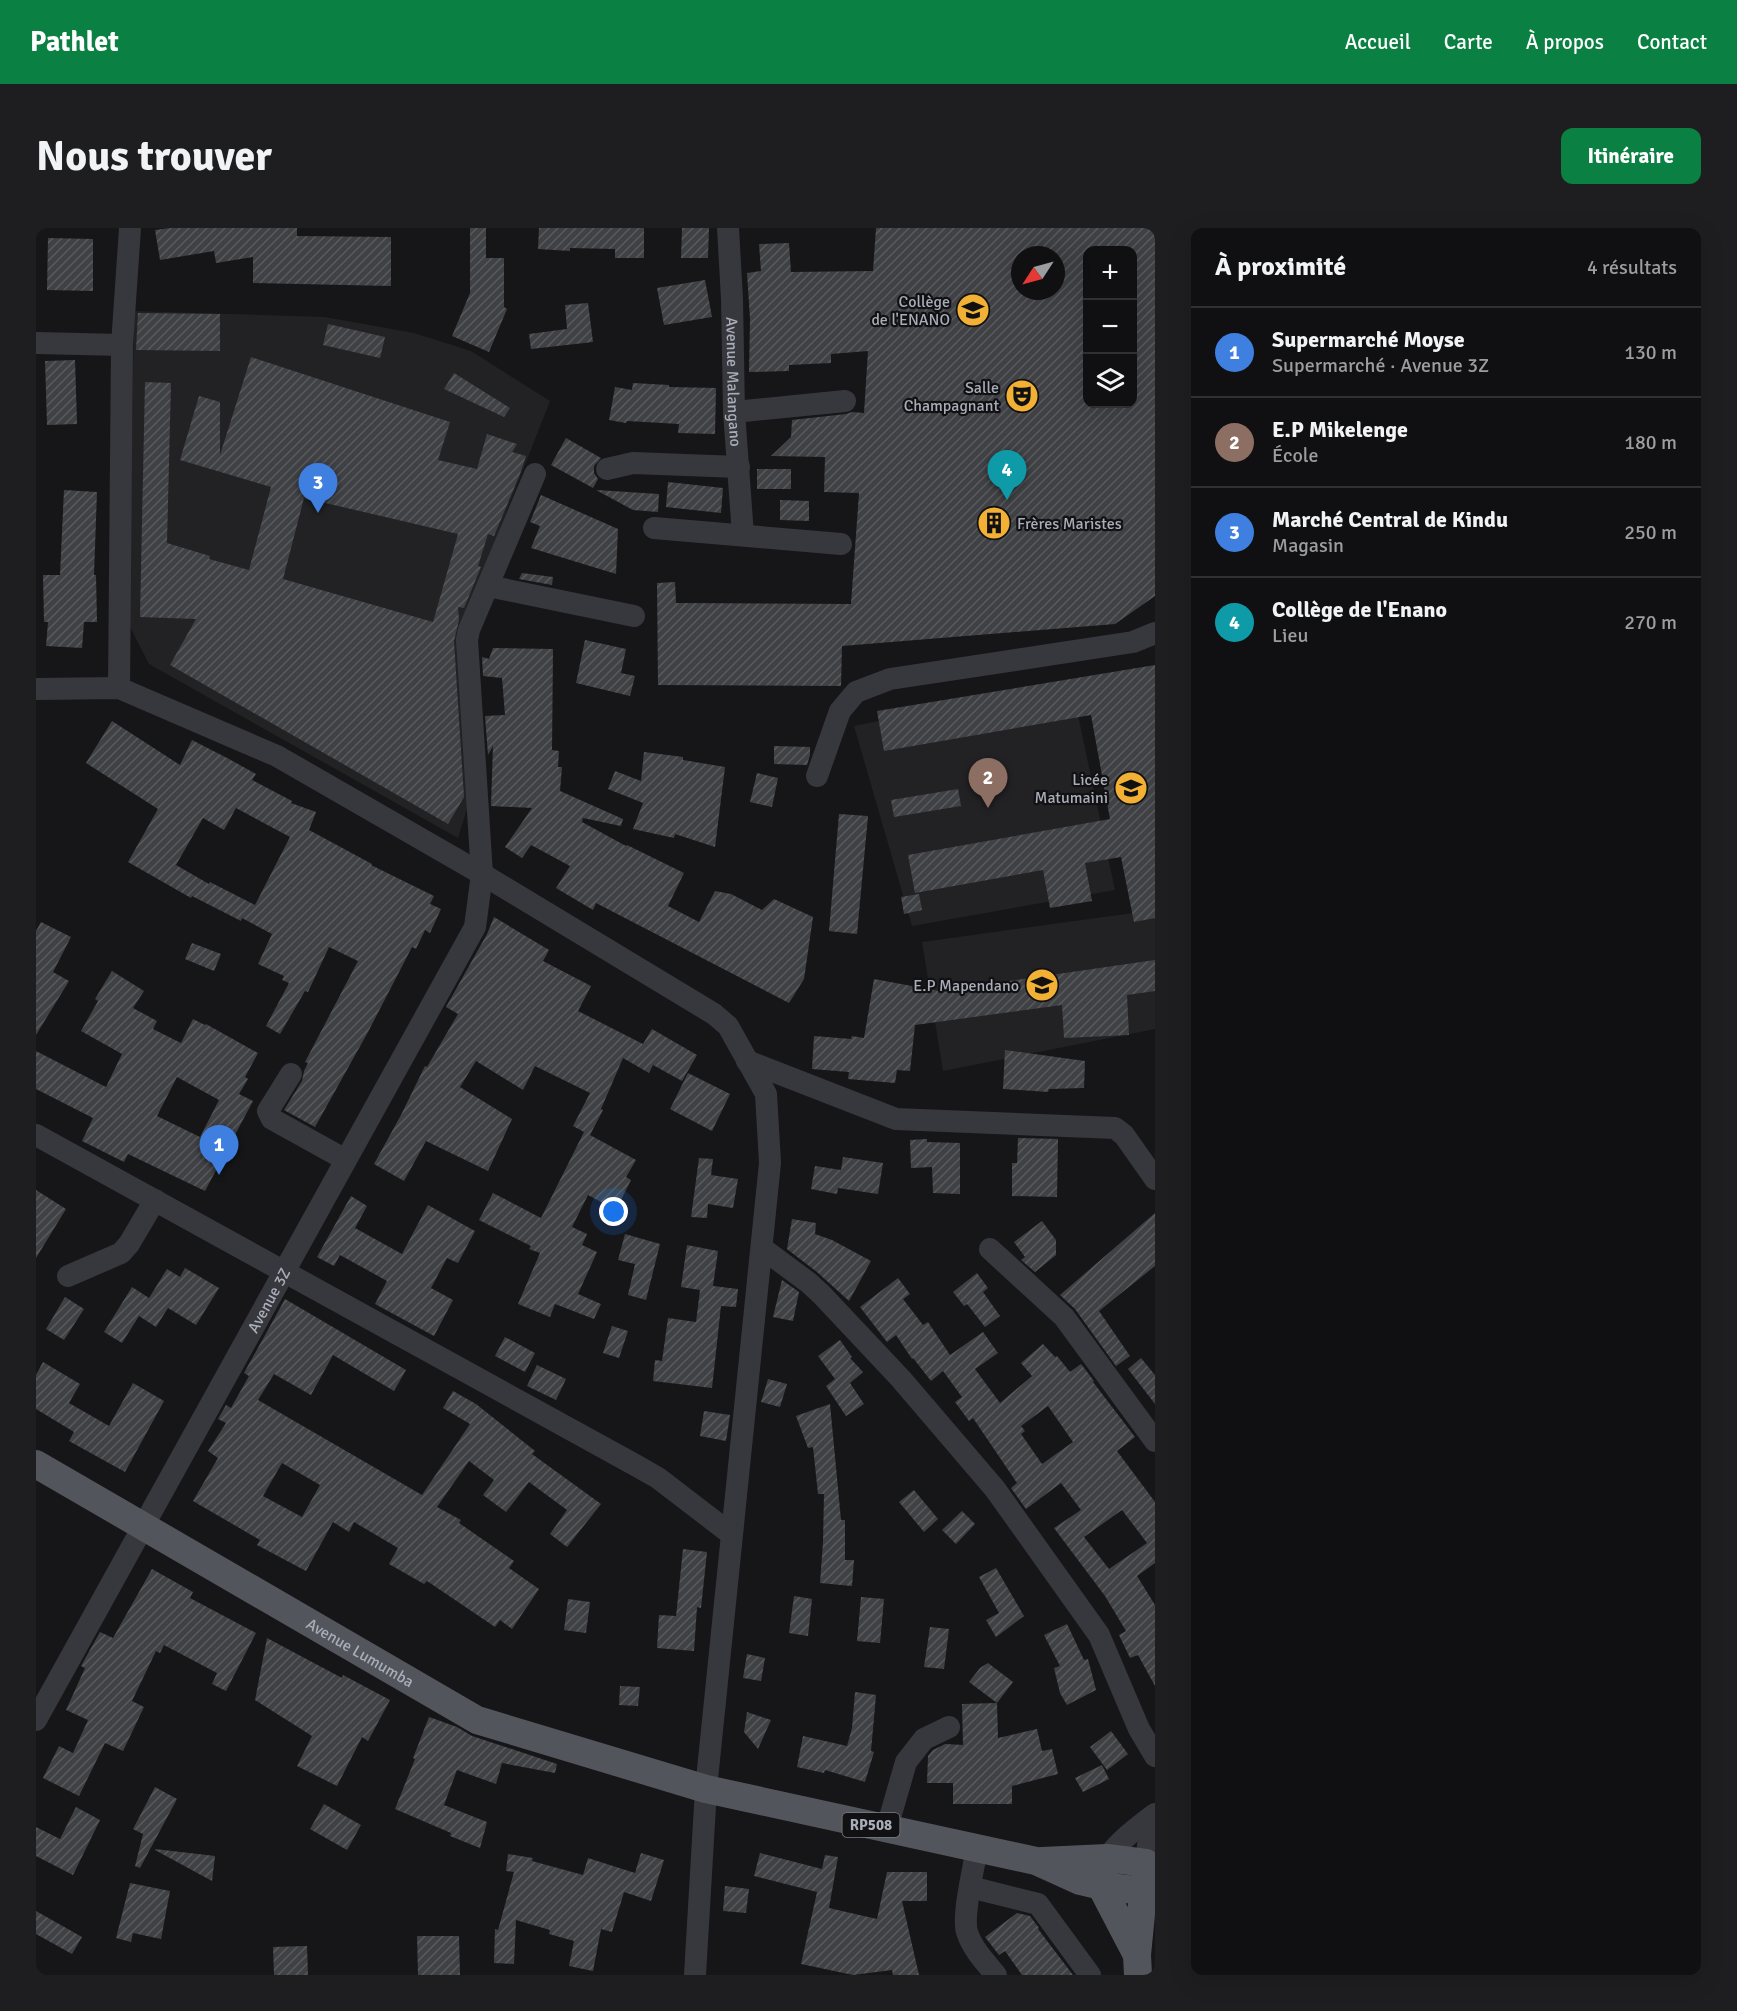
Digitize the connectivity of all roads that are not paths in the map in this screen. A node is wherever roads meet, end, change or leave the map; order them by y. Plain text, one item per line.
1 (130, 228) edge
2 (728, 228) edge
3 (36, 343) edge
4 (122, 345) junction
5 (845, 401) dead end
6 (734, 412) junction
7 (739, 467) junction
8 (607, 469) dead end
9 (535, 474) dead end
10 (654, 528) dead end
11 (743, 535) junction
12 (841, 544) dead end
13 (488, 586) junction
14 (634, 616) dead end
15 (1155, 633) edge
16 (36, 688) edge
17 (119, 688) junction
18 (817, 776) dead end
19 (482, 874) junction
20 (747, 1061) junction
21 (291, 1074) dead end
22 (36, 1136) edge
23 (346, 1160) junction
24 (1155, 1179) edge
25 (156, 1200) junction
26 (762, 1248) junction
27 (990, 1248) dead end
28 (284, 1271) junction
29 (68, 1276) dead end
30 (1155, 1441) edge
31 (36, 1464) edge
32 (143, 1527) junction
33 (731, 1534) junction
34 (36, 1720) edge
35 (949, 1727) dead end
36 (1155, 1756) edge
37 (706, 1789) junction
38 (1151, 1817) edge
39 (887, 1828) junction
40 (977, 1848) junction
41 (1107, 1858) junction
42 (1036, 1861) junction
43 (1150, 1876) edge
44 (1101, 1886) junction
45 (970, 1887) junction
46 (1137, 1965) edge
47 (696, 1975) edge
48 (996, 1975) edge
49 (1090, 1975) edge

1 - 4 street
2 - 6 street, Avenue Malangano
3 - 4 street
4 - 17 street
5 - 6 street
6 - 7 street, Avenue Malangano
7 - 8 street
7 - 11 street, Avenue Malangano
9 - 13 street, Avenue 3Z
10 - 11 street
11 - 12 street
13 - 14 street
13 - 19 street, Avenue 3Z
15 - 18 street
16 - 17 street
17 - 19 street
19 - 20 street
19 - 23 street, Avenue 3Z
20 - 24 street
20 - 26 street
21 - 23 street
22 - 25 street
23 - 28 street, Avenue 3Z
25 - 28 street
25 - 29 street
26 - 33 street
26 - 36 street
27 - 30 street
28 - 32 street, Avenue 3Z
28 - 33 street
31 - 32 main road, Avenue Lumumba
32 - 34 street, Avenue 3Z
32 - 37 main road, Avenue Lumumba
33 - 37 street
35 - 39 street
37 - 39 main road, RP508
37 - 47 street
38 - 41 street
38 - 43 street
39 - 40 main road, RP508
40 - 42 main road, RP508
40 - 45 street
41 - 42 main road, RP508
41 - 43 main road, RP508
41 - 44 main road
42 - 44 main road, RP508
43 - 44 main road, RP508
43 - 46 main road
44 - 46 main road
45 - 48 street
45 - 49 street

